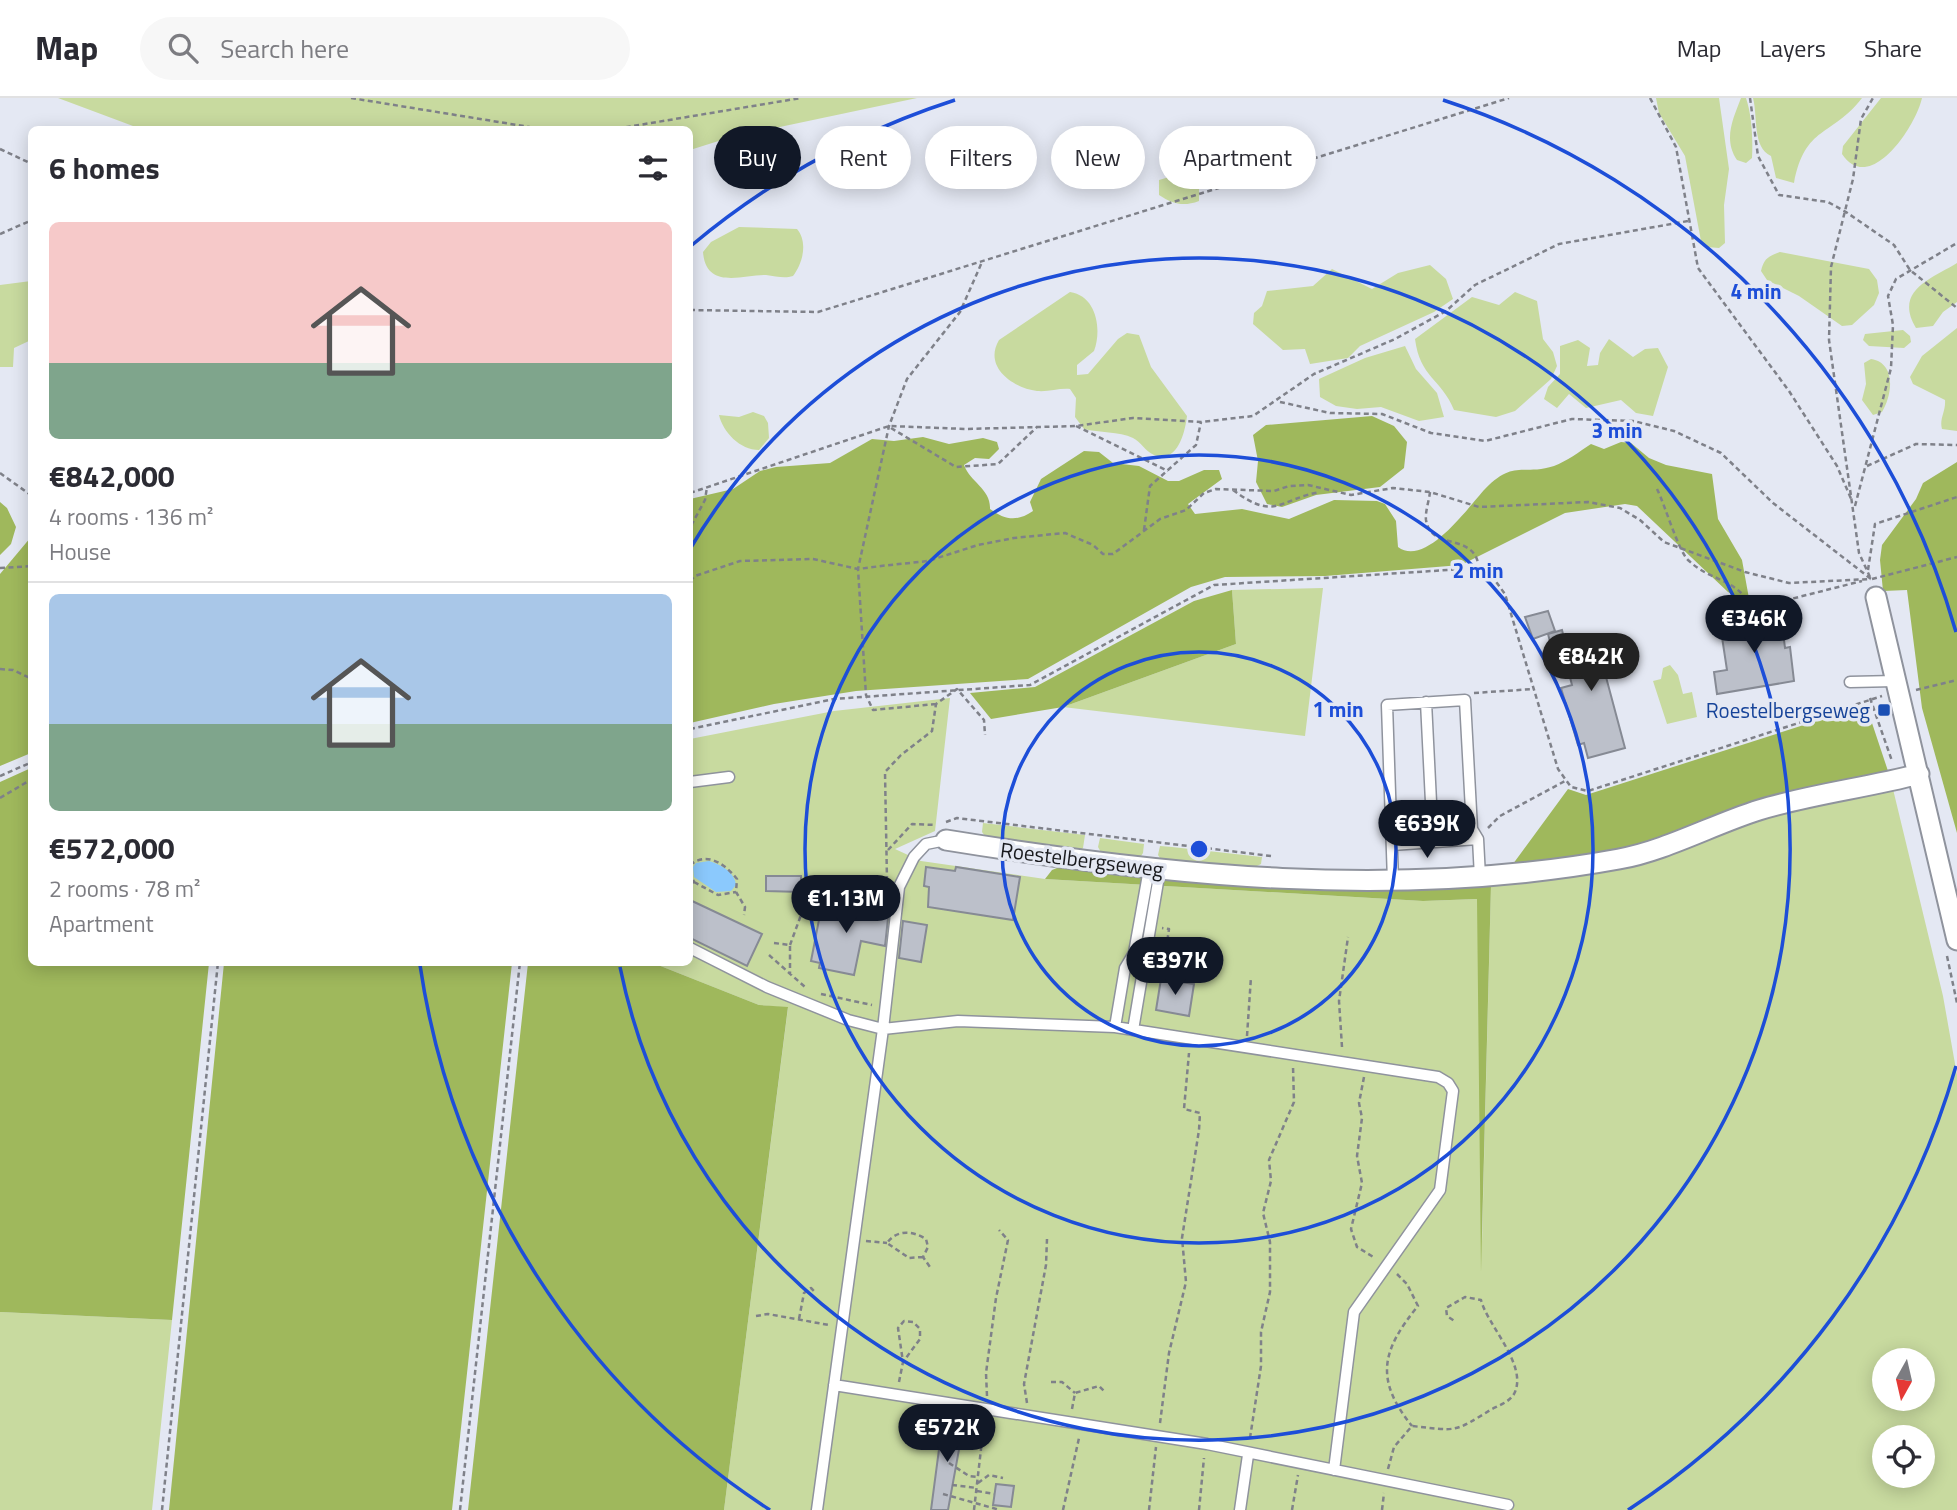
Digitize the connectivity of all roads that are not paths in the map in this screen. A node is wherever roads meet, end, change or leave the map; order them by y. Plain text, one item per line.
1 (1873, 588) road end
2 (1850, 682) dead end
3 (1897, 687) junction
4 (1426, 702) junction
5 (1919, 774) junction
6 (729, 777) dead end
7 (693, 782) edge
8 (1478, 839) junction
9 (946, 840) joint
10 (1433, 842) junction
11 (1392, 845) junction
12 (1155, 870) junction
13 (1480, 877) junction
14 (1393, 881) junction
15 (1957, 940) edge
16 (693, 950) edge
17 (821, 994) road end
18 (816, 1007) junction
19 (1115, 1027) junction
20 (883, 1029) junction
21 (1133, 1030) junction
22 (834, 1385) junction
23 (1248, 1455) junction
24 (1334, 1470) junction
25 (1508, 1505) dead end
26 (817, 1510) edge
27 (1240, 1510) edge

1 - 3 street
2 - 3 lane
3 - 5 street
4 - 8 lane
4 - 10 lane
4 - 11 lane
5 - 13 street, Roestelbergseweg
5 - 15 street
6 - 7 lane
8 - 10 lane
8 - 13 lane
9 - 12 street, Roestelbergseweg
9 - 20 lane
10 - 11 lane
11 - 14 lane
12 - 14 street, Roestelbergseweg
12 - 19 lane
12 - 21 lane
13 - 14 street, Roestelbergseweg
16 - 18 lane
17 - 18 lane
18 - 20 lane
19 - 20 lane
19 - 21 lane
20 - 22 lane
21 - 24 lane
22 - 23 lane
22 - 26 lane
23 - 24 lane
23 - 27 lane
24 - 25 lane

